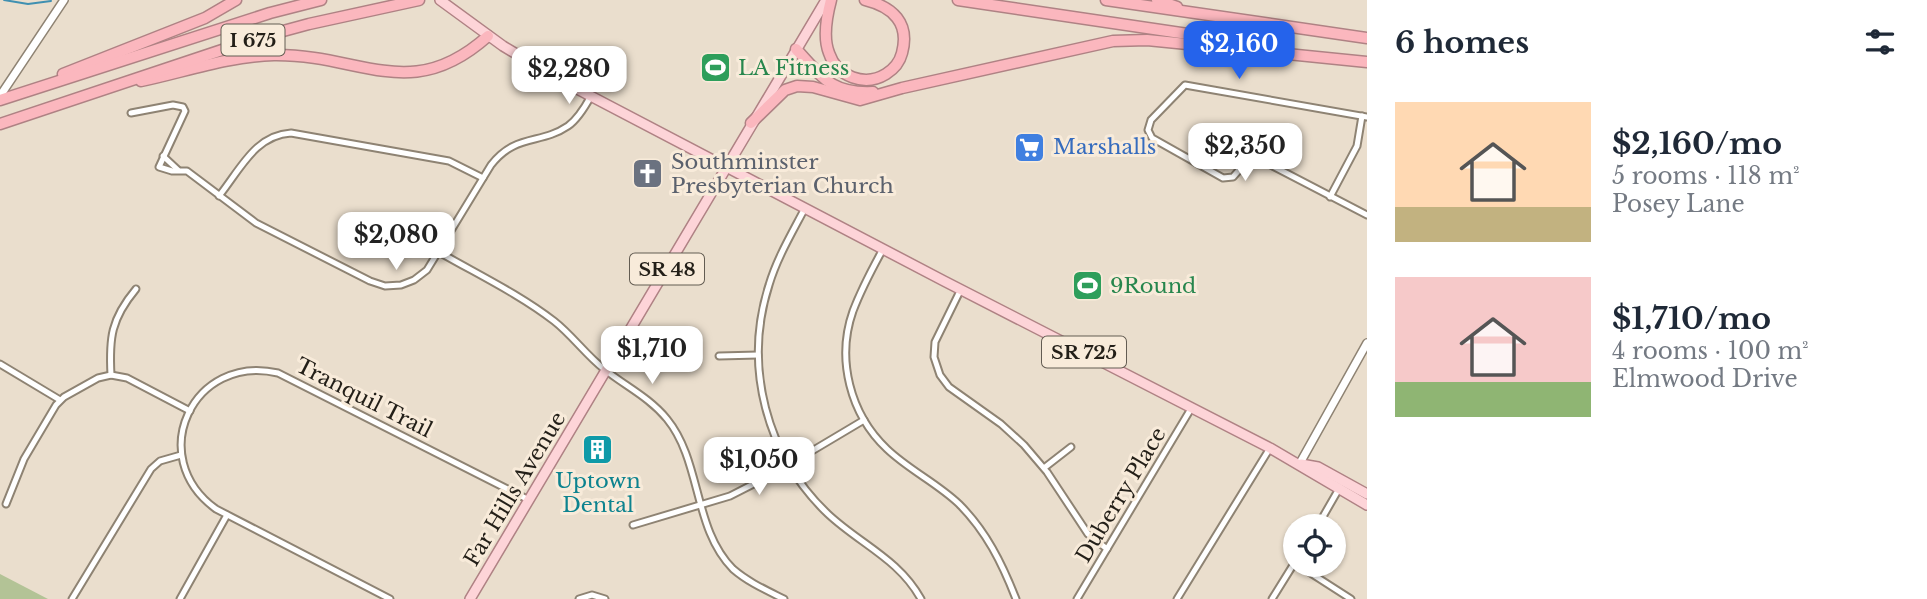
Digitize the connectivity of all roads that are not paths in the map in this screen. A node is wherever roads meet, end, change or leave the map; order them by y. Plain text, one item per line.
1 (64, 0) edge
2 (236, 0) edge
3 (321, 0) edge
4 (419, 0) edge
5 (828, 0) edge
6 (864, 0) edge
7 (958, 0) edge
8 (1106, 0) edge
9 (1157, 0) edge
10 (443, 3) edge
11 (824, 10) junction
12 (1193, 14) junction
13 (488, 36) junction
14 (1367, 38) edge
15 (796, 49) junction
16 (1367, 61) edge
17 (33, 90) junction
18 (895, 90) junction
19 (90, 93) junction
20 (591, 96) junction
21 (0, 98) edge
22 (131, 113) dead end
23 (1365, 116) edge
24 (751, 123) junction
25 (0, 124) edge
26 (726, 167) junction
27 (483, 178) junction
28 (219, 196) junction
29 (1330, 197) junction
30 (805, 208) junction
31 (1367, 215) edge
32 (883, 249) junction
33 (439, 252) junction
34 (136, 289) dead end
35 (961, 289) junction
36 (1367, 343) edge
37 (758, 355) junction
38 (719, 356) dead end
39 (0, 364) edge
40 (606, 370) junction
41 (111, 375) junction
42 (60, 400) junction
43 (1192, 407) junction
44 (190, 411) junction
45 (864, 420) junction
46 (1071, 447) dead end
47 (1270, 447) junction
48 (181, 454) junction
49 (1300, 463) junction
50 (788, 465) junction
51 (1044, 468) junction
52 (1341, 486) junction
53 (1367, 494) edge
54 (529, 500) junction
55 (6, 504) dead end
56 (702, 505) junction
57 (1367, 505) edge
58 (1325, 514) edge
59 (227, 515) junction
60 (633, 525) dead end
61 (1107, 549) junction
62 (1287, 577) edge
63 (1317, 577) edge
64 (72, 599) edge
65 (180, 599) edge
66 (390, 599) edge
67 (470, 599) edge
68 (579, 599) edge
69 (605, 599) edge
70 (784, 599) edge
71 (921, 599) edge
72 (1016, 599) edge
73 (1076, 599) edge
74 (1177, 599) edge
75 (1272, 599) edge
76 (1351, 599) edge

1 - 21 street
2 - 17 highway
3 - 17 highway, I 675
4 - 19 highway, I 675
5 - 11 highway
6 - 11 highway
7 - 16 highway
8 - 12 highway
9 - 12 highway
10 - 13 main road
11 - 15 main road, Far Hills Avenue / SR 48
12 - 14 highway
13 - 19 highway
13 - 20 main road
15 - 18 highway
15 - 24 main road, Far Hills Avenue / SR 48
16 - 18 highway
17 - 21 highway, I 675
18 - 24 highway
19 - 25 highway, I 675
20 - 26 main road
20 - 27 street
22 - 28 street
23 - 29 street
23 - 29 street
24 - 26 main road, Far Hills Avenue / SR 48
26 - 30 main road, SR 725
26 - 40 main road, Far Hills Avenue / SR 48
27 - 28 street
27 - 33 street
28 - 33 street
29 - 31 street
30 - 32 main road, SR 725
30 - 37 street
32 - 35 main road, SR 725
32 - 45 street
33 - 40 street
34 - 41 street
35 - 43 main road, SR 725
35 - 51 street
36 - 49 street
37 - 38 street
37 - 50 street
39 - 42 street
40 - 54 main road, Far Hills Avenue / SR 48
40 - 56 street
41 - 42 street
41 - 44 street
42 - 55 street
43 - 47 main road, SR 725
43 - 61 street, Duberry Place
44 - 48 street
44 - 54 street, Tranquil Trail
45 - 50 street
45 - 72 street
46 - 51 street
47 - 49 main road, SR 725
47 - 74 street
48 - 59 street
48 - 64 street
49 - 52 main road, SR 725
50 - 56 street
50 - 71 street
51 - 61 street
52 - 53 main road, SR 725
52 - 57 main road, SR 725
52 - 58 street
54 - 67 main road, Far Hills Avenue / SR 48
56 - 60 street
56 - 70 street
59 - 65 street
59 - 66 street
61 - 73 street, Duberry Place
62 - 75 street
63 - 76 street
68 - 69 street

